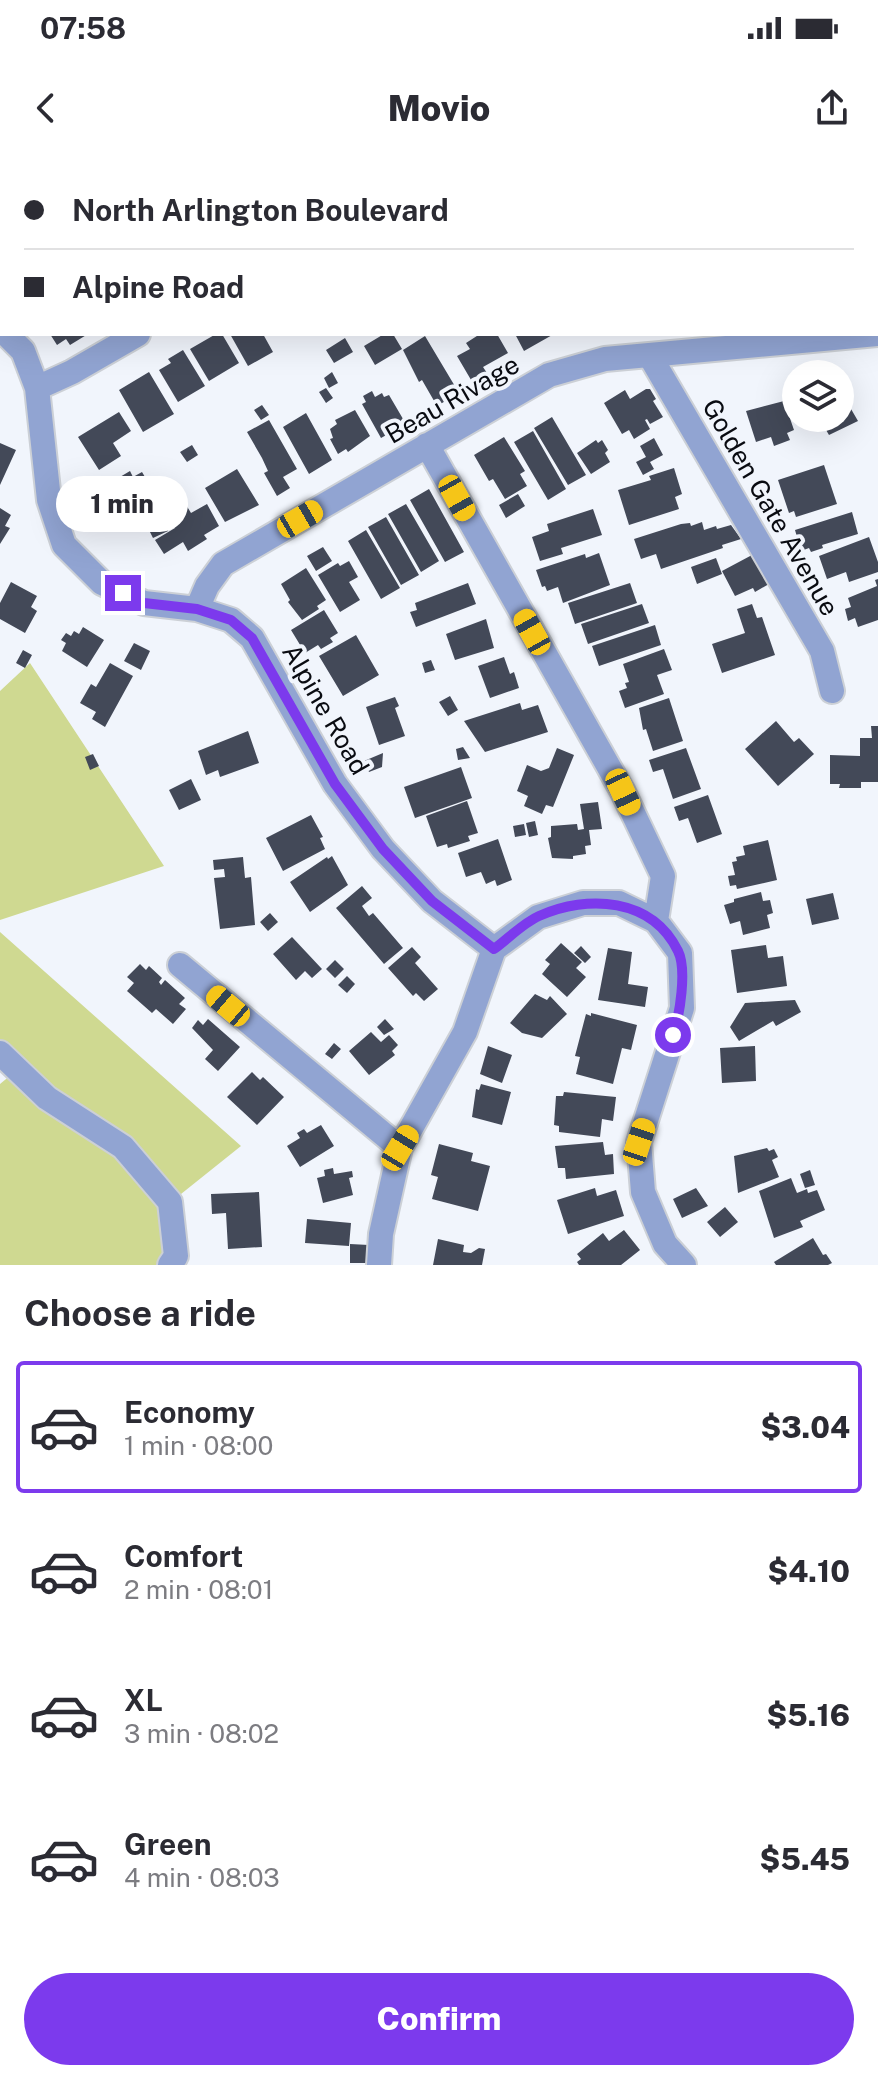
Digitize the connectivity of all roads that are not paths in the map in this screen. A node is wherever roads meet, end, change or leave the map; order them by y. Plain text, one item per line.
1 (8, 336) edge
2 (135, 336) edge
3 (857, 336) edge
4 (650, 356) junction
5 (37, 388) junction
6 (427, 445) junction
7 (197, 609) junction
8 (832, 691) dead end
9 (656, 921) junction
10 (494, 949) junction
11 (180, 965) dead end
12 (0, 1053) edge
13 (400, 1148) junction
14 (170, 1265) edge
15 (379, 1265) edge
16 (684, 1265) edge

1 - 5 street, Alpine Road
2 - 5 street
3 - 4 street, Beau Rivage
4 - 6 street, Beau Rivage
4 - 8 street, Golden Gate Avenue
5 - 7 street, Alpine Road
6 - 7 street, Beau Rivage
6 - 9 street
7 - 10 street, Alpine Road
9 - 10 street
9 - 16 street
10 - 13 street
11 - 13 street
12 - 14 street
13 - 15 street

